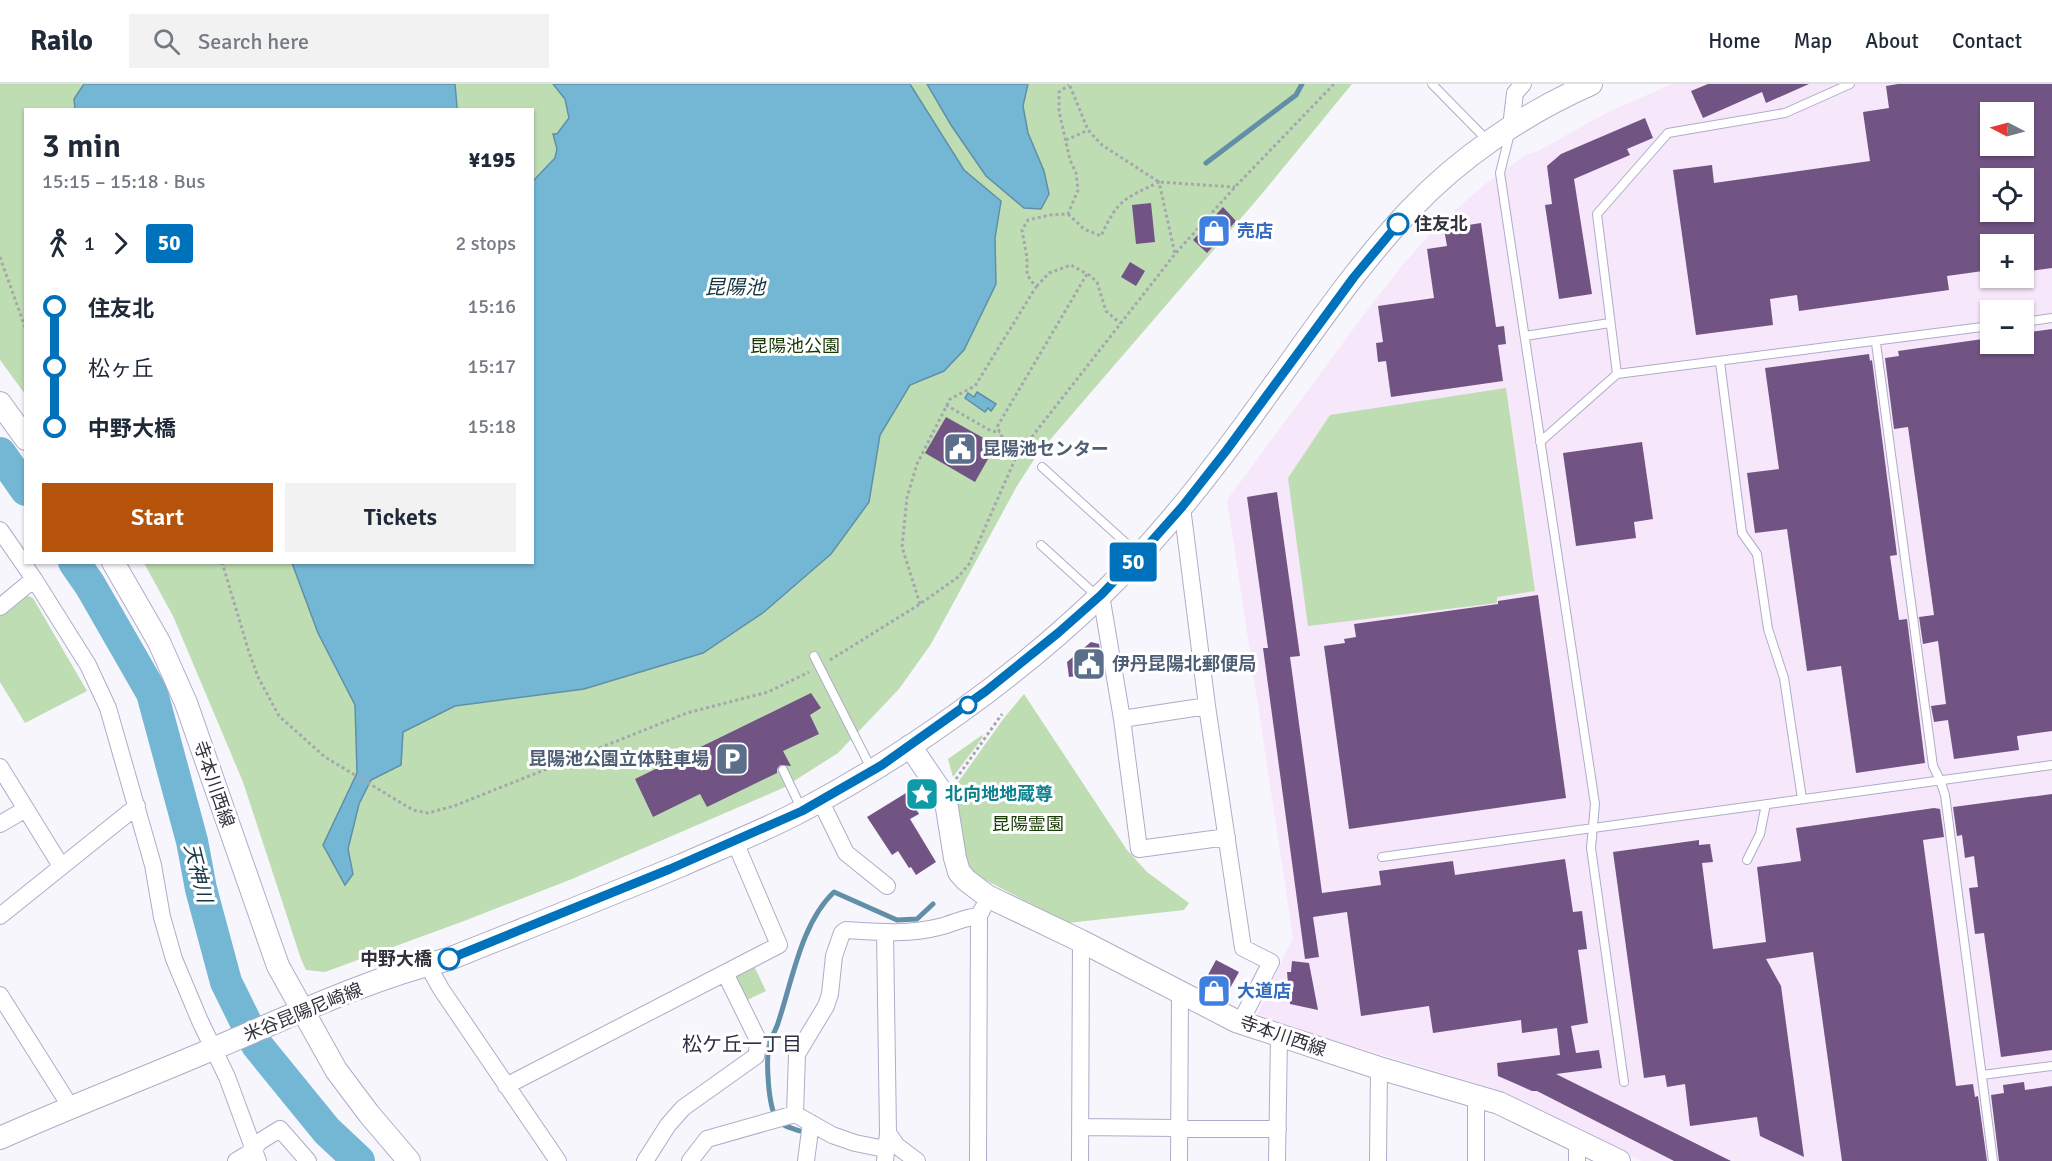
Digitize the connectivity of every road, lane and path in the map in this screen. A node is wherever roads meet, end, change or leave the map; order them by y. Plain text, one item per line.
1 (1069, 84) edge
2 (1334, 84) edge
3 (1432, 84) edge
4 (1591, 84) edge
5 (1850, 84) edge
6 (1515, 87) edge
7 (1511, 127) junction
8 (1088, 130) junction
9 (1066, 140) junction
10 (1490, 142) junction
11 (1159, 182) junction
12 (1235, 187) junction
13 (1068, 214) junction
14 (1175, 254) junction
15 (0, 257) edge
16 (1087, 274) junction
17 (1036, 287) junction
18 (2052, 318) edge
19 (2034, 321) edge
20 (1120, 323) junction
21 (1610, 323) junction
22 (24, 324) edge
23 (1980, 327) edge
24 (1525, 336) junction
25 (1876, 343) junction
26 (1720, 362) junction
27 (1617, 374) junction
28 (0, 403) edge
29 (946, 405) junction
30 (1000, 432) junction
31 (24, 436) edge
32 (1540, 442) junction
33 (1016, 457) junction
34 (1042, 467) dead end
35 (1182, 507) junction
36 (0, 530) edge
37 (1041, 545) dead end
38 (1139, 555) junction
39 (114, 564) edge
40 (223, 564) edge
41 (34, 579) junction
42 (1100, 596) junction
43 (920, 604) junction
44 (0, 607) edge
45 (814, 656) dead end
46 (819, 667) junction
47 (1208, 706) junction
48 (1002, 714) dead end
49 (1122, 719) junction
50 (910, 746) junction
51 (2052, 765) edge
52 (0, 767) edge
53 (783, 770) dead end
54 (872, 770) junction
55 (1940, 780) junction
56 (952, 785) dead end
57 (1802, 799) junction
58 (1766, 804) junction
59 (811, 805) junction
60 (137, 806) junction
61 (26, 809) junction
62 (0, 824) edge
63 (1593, 828) junction
64 (1227, 837) junction
65 (735, 842) junction
66 (1382, 857) dead end
67 (1747, 860) dead end
68 (61, 866) junction
69 (887, 885) dead end
70 (983, 906) junction
71 (0, 916) edge
72 (885, 932) junction
73 (1082, 941) junction
74 (427, 964) junction
75 (724, 973) junction
76 (1180, 993) junction
77 (0, 996) edge
78 (304, 1010) junction
79 (1240, 1023) junction
80 (1278, 1036) junction
81 (220, 1046) junction
82 (2052, 1066) edge
83 (1379, 1068) junction
84 (1982, 1075) junction
85 (1624, 1082) dead end
86 (506, 1086) junction
87 (1476, 1095) junction
88 (70, 1106) junction
89 (795, 1114) junction
90 (811, 1123) junction
91 (1080, 1127) junction
92 (1179, 1128) junction
93 (1278, 1129) junction
94 (0, 1138) edge
95 (886, 1148) edge
96 (1577, 1151) edge
97 (256, 1156) edge
98 (236, 1161) edge
99 (308, 1161) edge
100 (409, 1161) edge
101 (558, 1161) edge
102 (645, 1161) edge
103 (690, 1161) edge
104 (806, 1161) edge
105 (917, 1161) edge
106 (978, 1161) edge
107 (1080, 1161) edge
108 (1179, 1161) edge
109 (1278, 1161) edge
110 (1378, 1161) edge
111 (1476, 1161) edge
112 (1619, 1161) edge
113 (1993, 1161) edge

1 - 8 path
1 - 9 path
2 - 12 path
3 - 10 lane
4 - 7 main road, 米谷昆陽尼崎線
5 - 21 lane
6 - 7 street
7 - 10 main road, 米谷昆陽尼崎線
7 - 24 lane
8 - 9 path
8 - 11 path
9 - 13 path
10 - 35 main road, 米谷昆陽尼崎線
11 - 12 path
11 - 13 path
11 - 14 path
12 - 14 path
13 - 17 path
14 - 20 path
15 - 22 path
16 - 17 path
16 - 20 path
16 - 30 path
17 - 29 path
18 - 19 lane
20 - 33 path
21 - 24 lane
21 - 27 lane
23 - 25 lane
24 - 32 lane
25 - 26 lane
25 - 55 lane
26 - 27 lane
26 - 57 lane
27 - 32 lane
28 - 31 main road
29 - 30 path
29 - 43 path
30 - 33 path
32 - 63 lane
33 - 43 path
34 - 38 lane
35 - 38 main road, 米谷昆陽尼崎線
35 - 47 street
36 - 41 street
37 - 42 lane
38 - 42 main road, 米谷昆陽尼崎線
39 - 78 main road, 寺本川西線
40 - 46 path
41 - 44 street
41 - 60 street
42 - 49 street
42 - 50 main road, 米谷昆陽尼崎線
43 - 46 path
45 - 46 lane
46 - 54 lane
47 - 49 street
47 - 64 street
48 - 56 path
49 - 64 street
50 - 54 main road, 米谷昆陽尼崎線
50 - 70 main road, 寺本川西線
51 - 55 lane
52 - 61 street
53 - 59 lane
54 - 59 main road, 米谷昆陽尼崎線
55 - 57 lane
55 - 84 lane
57 - 58 lane
58 - 63 lane
58 - 67 lane
59 - 65 main road, 米谷昆陽尼崎線
59 - 69 street
60 - 68 street
60 - 81 street
61 - 62 street
61 - 68 street
63 - 66 lane
63 - 85 lane
64 - 79 street
65 - 74 main road, 米谷昆陽尼崎線
65 - 75 street
68 - 71 street
70 - 72 street
70 - 73 main road, 寺本川西線
70 - 106 street
72 - 89 street
72 - 95 street
73 - 76 main road, 寺本川西線
73 - 91 street
74 - 78 main road, 米谷昆陽尼崎線
74 - 86 street
75 - 86 street
75 - 102 street
76 - 79 main road, 寺本川西線
76 - 92 street
77 - 88 street
78 - 81 main road, 米谷昆陽尼崎線
78 - 100 main road, 寺本川西線
79 - 80 main road, 寺本川西線
80 - 83 main road, 寺本川西線
80 - 93 street
81 - 88 main road, 米谷昆陽尼崎線
81 - 97 street
82 - 84 lane
83 - 87 main road, 寺本川西線
83 - 110 street
84 - 113 lane
86 - 101 street
87 - 96 main road, 寺本川西線
87 - 111 street
88 - 94 main road, 米谷昆陽尼崎線
89 - 90 street
89 - 103 street
90 - 95 street
90 - 104 street
91 - 92 street
91 - 107 street
92 - 93 street
92 - 108 street
93 - 109 street
95 - 105 street
96 - 112 main road, 寺本川西線
97 - 98 street
97 - 99 street

